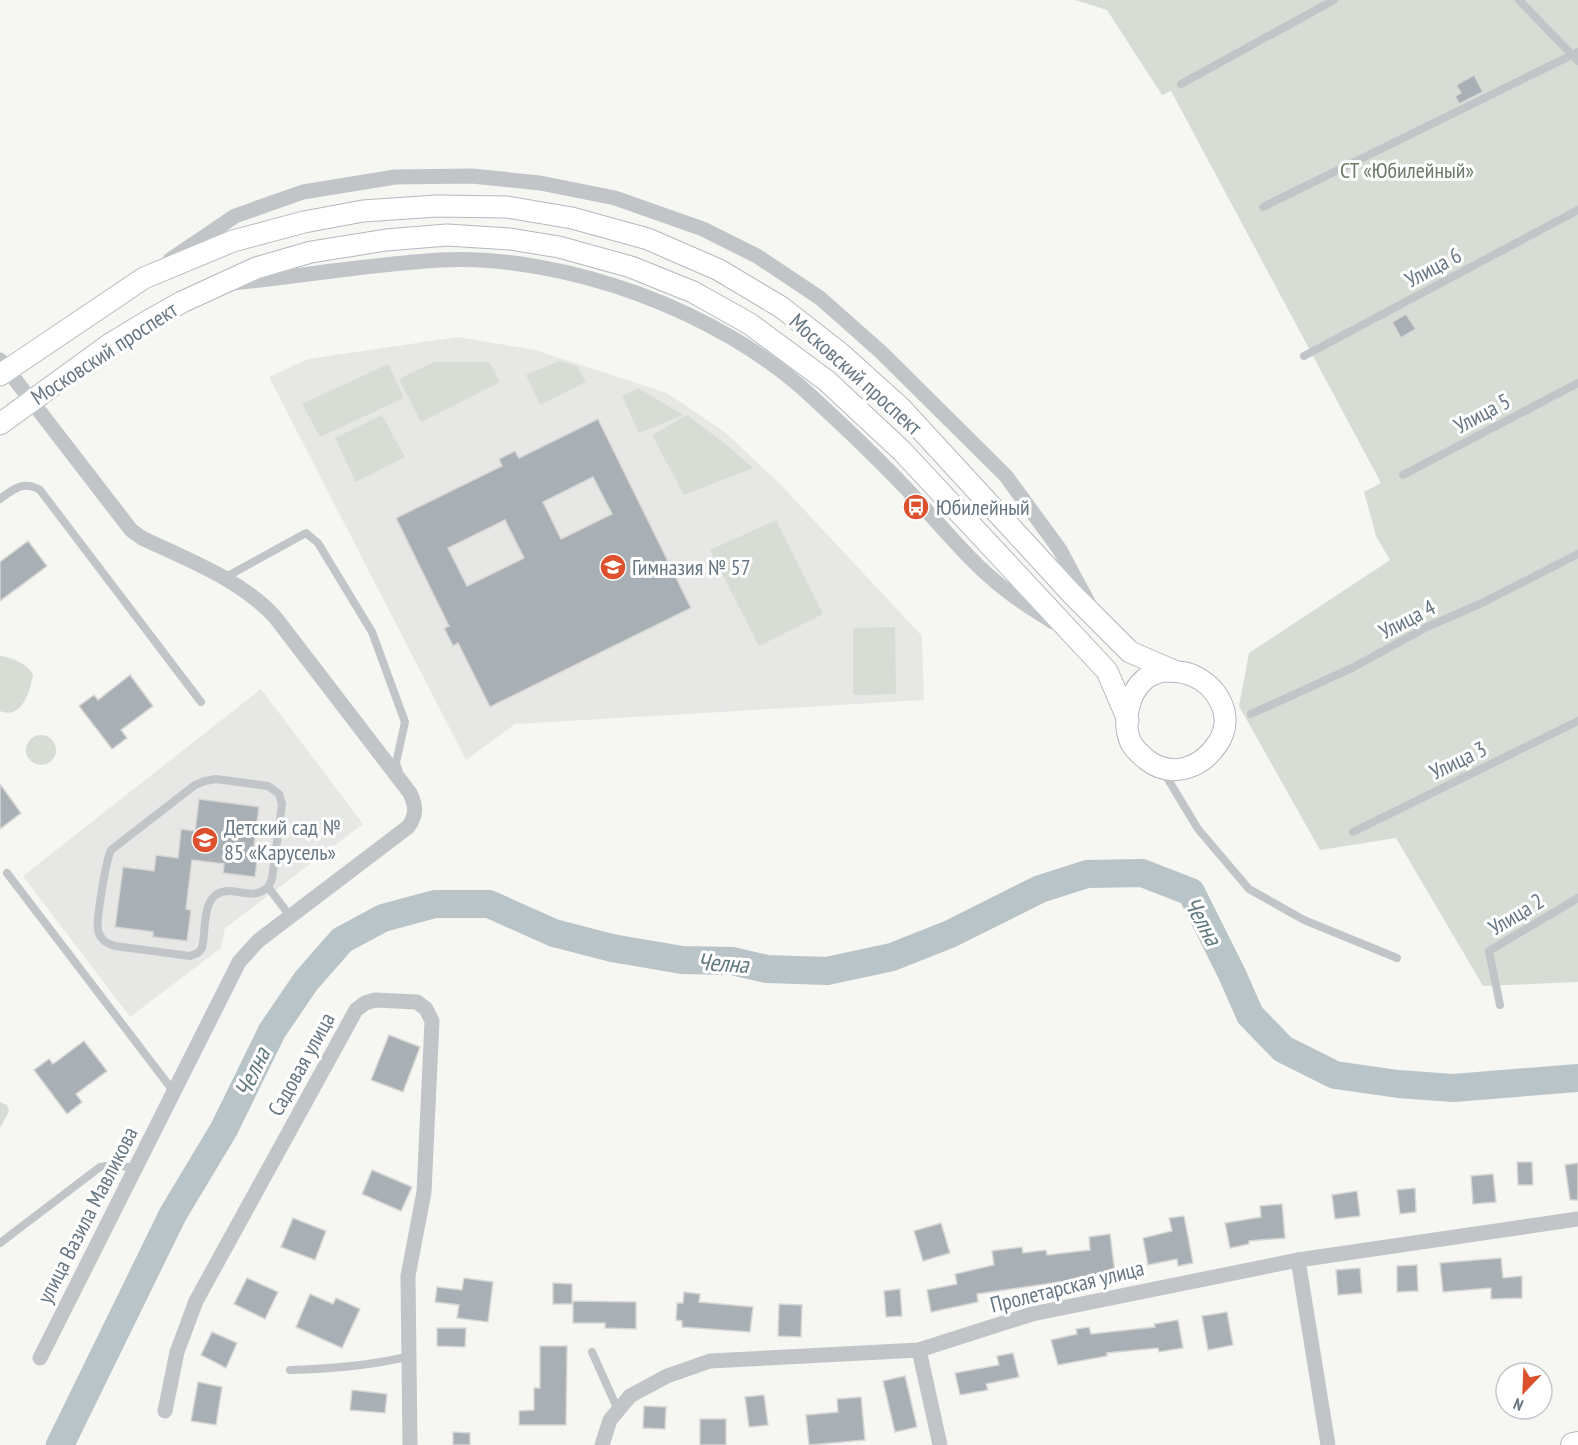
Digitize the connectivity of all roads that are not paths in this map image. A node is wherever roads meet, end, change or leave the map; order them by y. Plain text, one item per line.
1 (1334, 0) edge
2 (1519, 0) edge
3 (1576, 56) edge
4 (1181, 84) dead end
5 (1263, 207) dead end
6 (1578, 210) edge
7 (144, 278) junction
8 (1304, 356) dead end
9 (2, 368) edge
10 (1578, 383) edge
11 (30, 401) junction
12 (0, 424) edge
13 (1403, 475) dead end
14 (0, 499) edge
15 (1578, 555) edge
16 (224, 578) junction
17 (1097, 619) junction
18 (1174, 671) junction
19 (201, 702) dead end
20 (1251, 714) dead end
21 (1128, 720) junction
22 (1578, 721) edge
23 (1161, 768) junction
24 (404, 785) junction
25 (1353, 832) dead end
26 (7, 873) dead end
27 (268, 887) junction
28 (1578, 898) edge
29 (290, 916) junction
30 (1397, 958) dead end
31 (1500, 1005) dead end
32 (174, 1092) junction
33 (135, 1168) junction
34 (1578, 1219) edge
35 (0, 1243) edge
36 (1298, 1260) junction
37 (919, 1350) junction
38 (592, 1352) dead end
39 (410, 1356) junction
40 (40, 1358) dead end
41 (290, 1370) dead end
42 (618, 1410) junction
43 (165, 1411) dead end
44 (1578, 1444) edge
45 (410, 1445) edge
46 (602, 1445) edge
47 (940, 1445) edge
48 (1328, 1445) edge
49 (1573, 1445) edge

1 - 4 lane
2 - 3 lane
3 - 5 lane
6 - 8 lane, Улица 6
7 - 9 main road, Московский проспект
7 - 17 main road, Московский проспект
7 - 17 street
9 - 11 street, улица Вазила Мавликова
10 - 13 lane, Улица 5
11 - 12 main road, Московский проспект
11 - 16 street, улица Вазила Мавликова
11 - 21 main road, Московский проспект
14 - 19 lane
15 - 20 lane, Улица 4
16 - 24 street, улица Вазила Мавликова
16 - 24 lane
17 - 18 main road, Московский проспект
18 - 21 main road, Московский проспект
18 - 23 main road, Московский проспект
21 - 23 main road, Московский проспект
22 - 25 lane, Улица 3
23 - 30 lane
24 - 29 street, улица Вазила Мавликова
26 - 32 lane
27 - 27 lane
27 - 29 lane
28 - 31 lane, Улица 2
29 - 32 street, улица Вазила Мавликова
32 - 33 street, улица Вазила Мавликова
33 - 35 lane
33 - 40 street, улица Вазила Мавликова
34 - 36 street, Пролетарская улица
36 - 37 street, Пролетарская улица
36 - 48 street
37 - 42 street, Пролетарская улица
37 - 47 street
38 - 42 lane
39 - 41 lane
39 - 43 street, Садовая улица
39 - 45 street, Садовая улица
42 - 46 street, Пролетарская улица
44 - 49 main road

